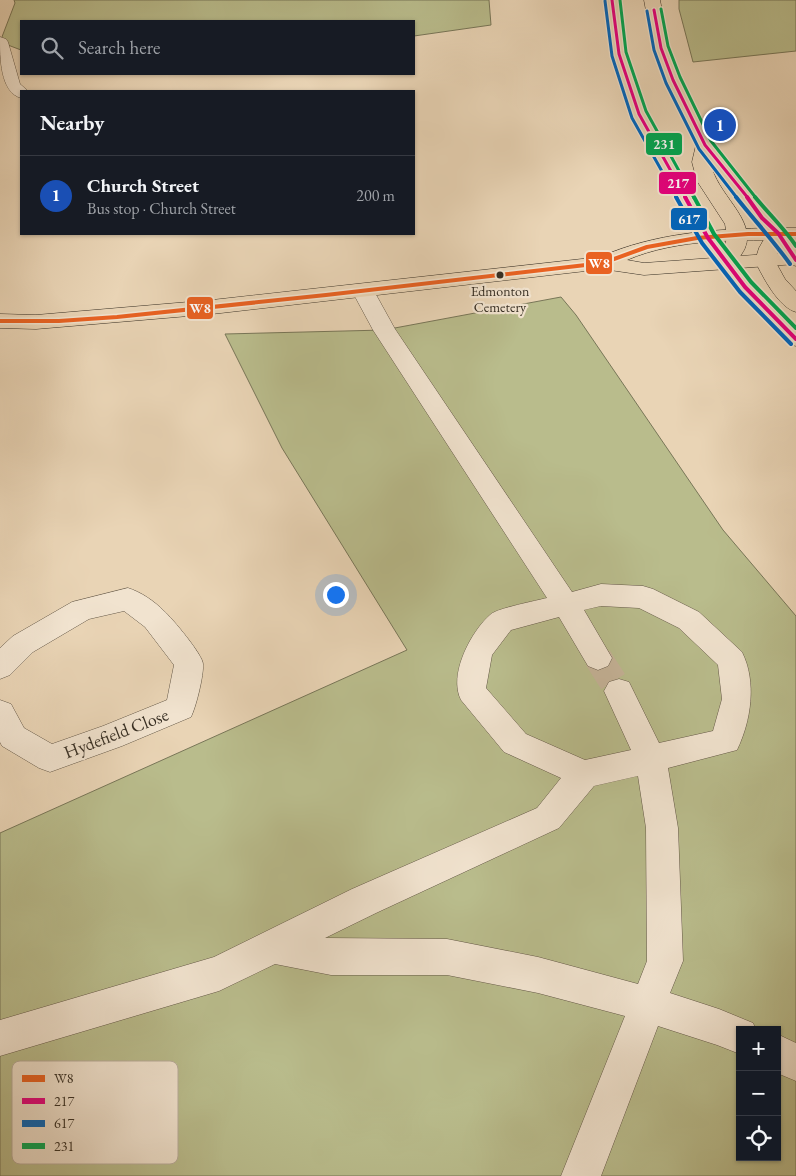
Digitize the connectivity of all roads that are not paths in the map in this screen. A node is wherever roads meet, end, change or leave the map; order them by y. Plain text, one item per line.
1 (612, 0) edge
2 (652, 0) edge
3 (0, 42) edge
4 (20, 92) edge
5 (704, 145) junction
6 (787, 234) edge
7 (739, 235) junction
8 (708, 238) junction
9 (796, 259) edge
10 (765, 261) junction
11 (726, 262) junction
12 (603, 263) junction
13 (363, 291) junction
14 (796, 305) edge
15 (0, 321) edge
16 (796, 339) edge
17 (566, 604) junction
18 (598, 658) tunnel mouth
19 (0, 667) edge
20 (619, 691) tunnel mouth
21 (0, 712) edge
22 (651, 758) junction
23 (584, 774) junction
24 (274, 946) junction
25 (647, 1004) junction
26 (736, 1034) edge
27 (0, 1038) edge
28 (781, 1055) edge
29 (796, 1062) edge
30 (581, 1176) edge

1 - 8 main road
2 - 5 main road
3 - 4 street
5 - 6 main road
5 - 7 main road
6 - 7 main road
6 - 9 main road
6 - 10 main road
7 - 8 main road
7 - 11 main road
8 - 11 main road
8 - 12 main road
9 - 10 main road
10 - 11 main road
10 - 14 main road
11 - 12 main road
11 - 16 main road
12 - 13 main road
13 - 15 main road
13 - 17 street
17 - 18 street
17 - 22 street
17 - 23 street
19 - 21 street, Hydefield Close
20 - 22 street
22 - 23 street
22 - 25 street
23 - 24 street
24 - 25 street
24 - 27 street
25 - 26 street
25 - 30 street
28 - 29 street

